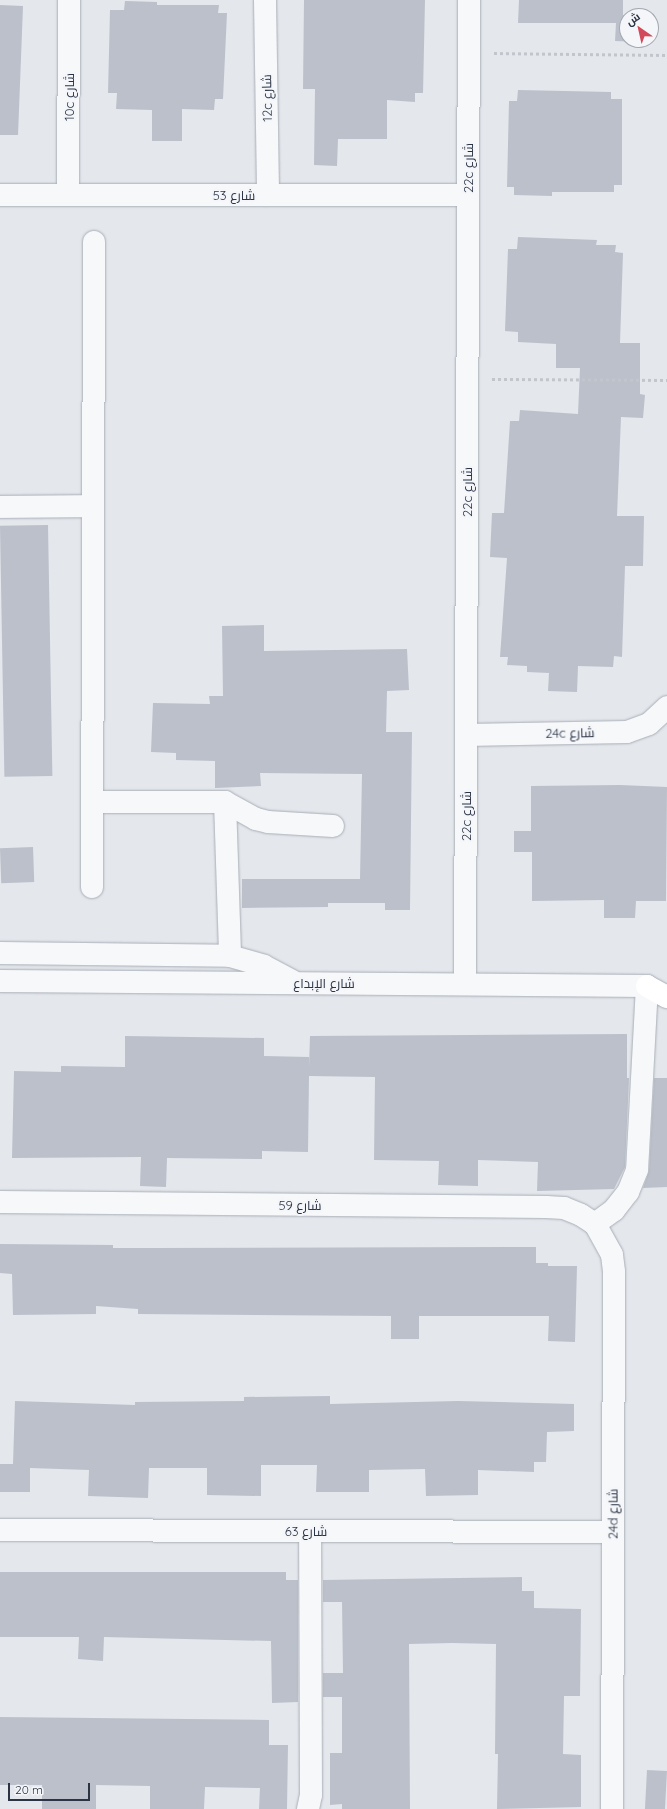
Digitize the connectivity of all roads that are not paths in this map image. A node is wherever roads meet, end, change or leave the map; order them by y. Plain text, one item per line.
1 (69, 0) edge
2 (265, 0) edge
3 (469, 0) edge
4 (0, 195) edge
5 (68, 195) junction
6 (268, 195) junction
7 (468, 196) junction
8 (94, 242) dead end
9 (93, 506) junction
10 (0, 507) edge
11 (667, 709) edge
12 (466, 735) junction
13 (92, 802) junction
14 (225, 802) junction
15 (333, 826) dead end
16 (92, 887) dead end
17 (0, 953) edge
18 (230, 956) junction
19 (667, 977) edge
20 (0, 981) edge
21 (295, 983) junction
22 (465, 984) junction
23 (647, 986) junction
24 (667, 997) edge
25 (0, 1202) edge
26 (595, 1224) junction
27 (0, 1530) edge
28 (310, 1531) junction
29 (612, 1532) junction
30 (308, 1809) edge
31 (612, 1809) edge

1 - 5 street, 10c شارع
2 - 6 street, 12c شارع
3 - 7 street, 22c شارع
4 - 5 street, شارع 53
5 - 6 street, شارع 53
6 - 7 street, شارع 53
7 - 12 street, 22c شارع
8 - 9 street
9 - 10 street
9 - 13 street
11 - 12 street, 24c شارع
12 - 22 street, 22c شارع
13 - 14 street
13 - 16 street
14 - 15 street
14 - 18 street
17 - 18 street
18 - 21 street
19 - 23 main road, شارع الإبداع
20 - 21 street, شارع الإبداع
21 - 22 street, شارع الإبداع
22 - 23 street, شارع الإبداع
23 - 24 main road, شارع الإبداع
23 - 26 street
25 - 26 street, شارع 59
26 - 29 street, 24d شارع
27 - 28 street, شارع 63
28 - 29 street, شارع 63
28 - 30 street
29 - 31 street, 24d شارع

